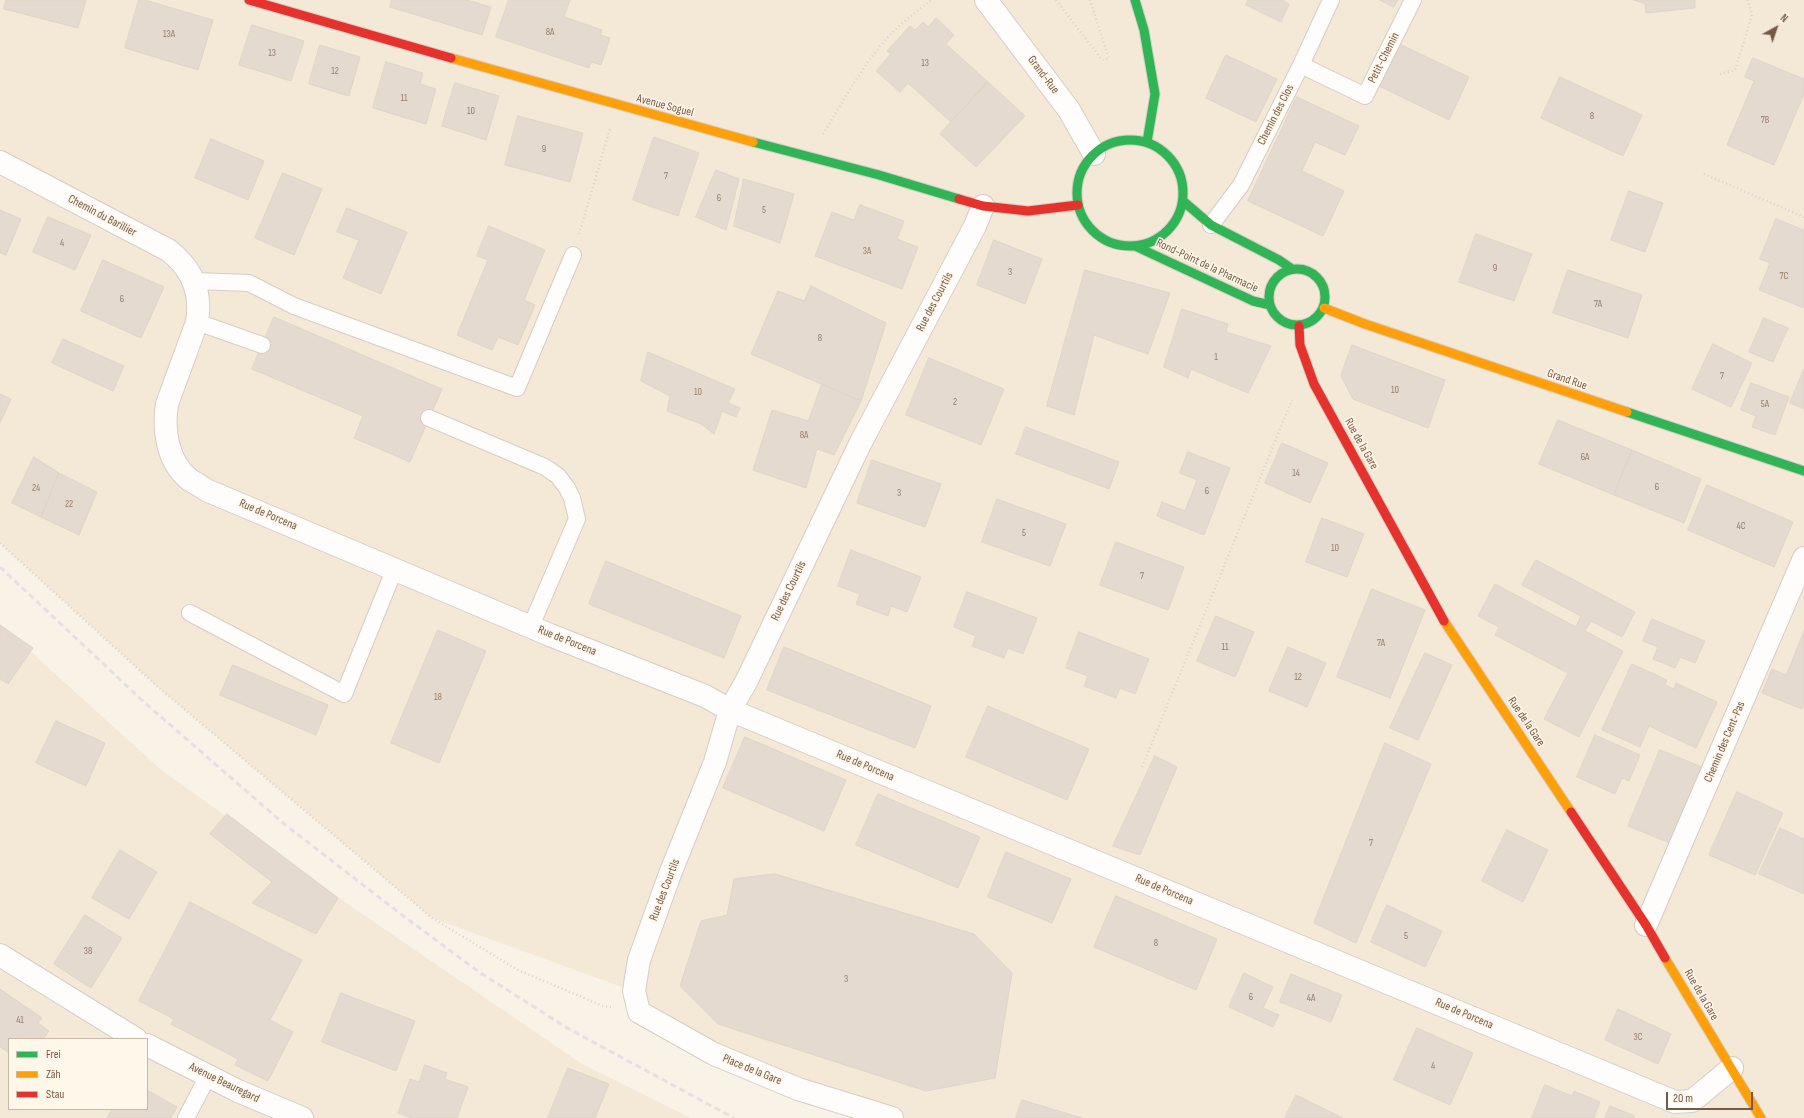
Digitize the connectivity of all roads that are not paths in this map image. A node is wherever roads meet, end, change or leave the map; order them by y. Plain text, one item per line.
1 (249, 0) edge
2 (986, 0) edge
3 (1135, 0) edge
4 (1331, 0) edge
5 (1413, 0) edge
6 (1301, 65) junction
7 (1147, 142) junction
8 (1094, 154) junction
9 (0, 162) edge
10 (1183, 201) junction
11 (1078, 205) junction
12 (983, 206) junction
13 (1211, 225) junction
14 (1135, 246) junction
15 (573, 255) road end
16 (1292, 269) junction
17 (194, 281) junction
18 (1270, 305) junction
19 (1324, 308) junction
20 (197, 322) junction
21 (1299, 326) junction
22 (262, 345) dead end
23 (429, 418) dead end
24 (1804, 471) edge
25 (1804, 558) edge
26 (395, 568) junction
27 (190, 613) dead end
28 (531, 626) junction
29 (730, 710) junction
30 (1646, 925) junction
31 (0, 955) edge
32 (636, 1002) joint
33 (134, 1038) edge
34 (148, 1046) edge
35 (1732, 1068) junction
36 (208, 1076) junction
37 (186, 1118) edge
38 (302, 1118) edge
39 (892, 1118) edge
40 (1761, 1118) edge

1 - 12 main road, Avenue Soguel
2 - 8 street, Grand-Rue
3 - 7 main road
4 - 6 lane, Chemin des Clos
5 - 6 lane, Petit-Chemin
6 - 13 lane, Chemin des Clos
7 - 8 main road, Rond-Point de la Pharmacie
7 - 10 main road, Rond-Point de la Pharmacie
8 - 11 main road, Rond-Point de la Pharmacie
9 - 17 street, Chemin du Barillier
10 - 13 main road
10 - 14 main road, Rond-Point de la Pharmacie
11 - 12 main road, Avenue Soguel
11 - 14 main road, Rond-Point de la Pharmacie
12 - 29 street, Rue des Courtils
13 - 16 main road
14 - 18 main road, Rond-Point de la Pharmacie
15 - 17 lane
16 - 18 main road, Rond-Point de la Pharmacie
16 - 19 main road
17 - 20 street, Rue de Porcena
18 - 21 main road, Rond-Point de la Pharmacie
19 - 21 main road
19 - 24 main road, Grand Rue
20 - 22 lane
20 - 26 street, Rue de Porcena
21 - 30 main road, Rue de la Gare
23 - 28 lane
25 - 30 street, Chemin des Cent-Pas
26 - 27 lane
26 - 28 street, Rue de Porcena
28 - 29 street, Rue de Porcena
29 - 32 street, Rue des Courtils
29 - 35 street, Rue de Porcena
30 - 35 main road, Rue de la Gare
31 - 33 street
32 - 39 street, Place de la Gare
34 - 36 street, Avenue Beauregard
35 - 40 main road, Rue de la Gare
36 - 37 lane
36 - 38 street, Avenue Beauregard

